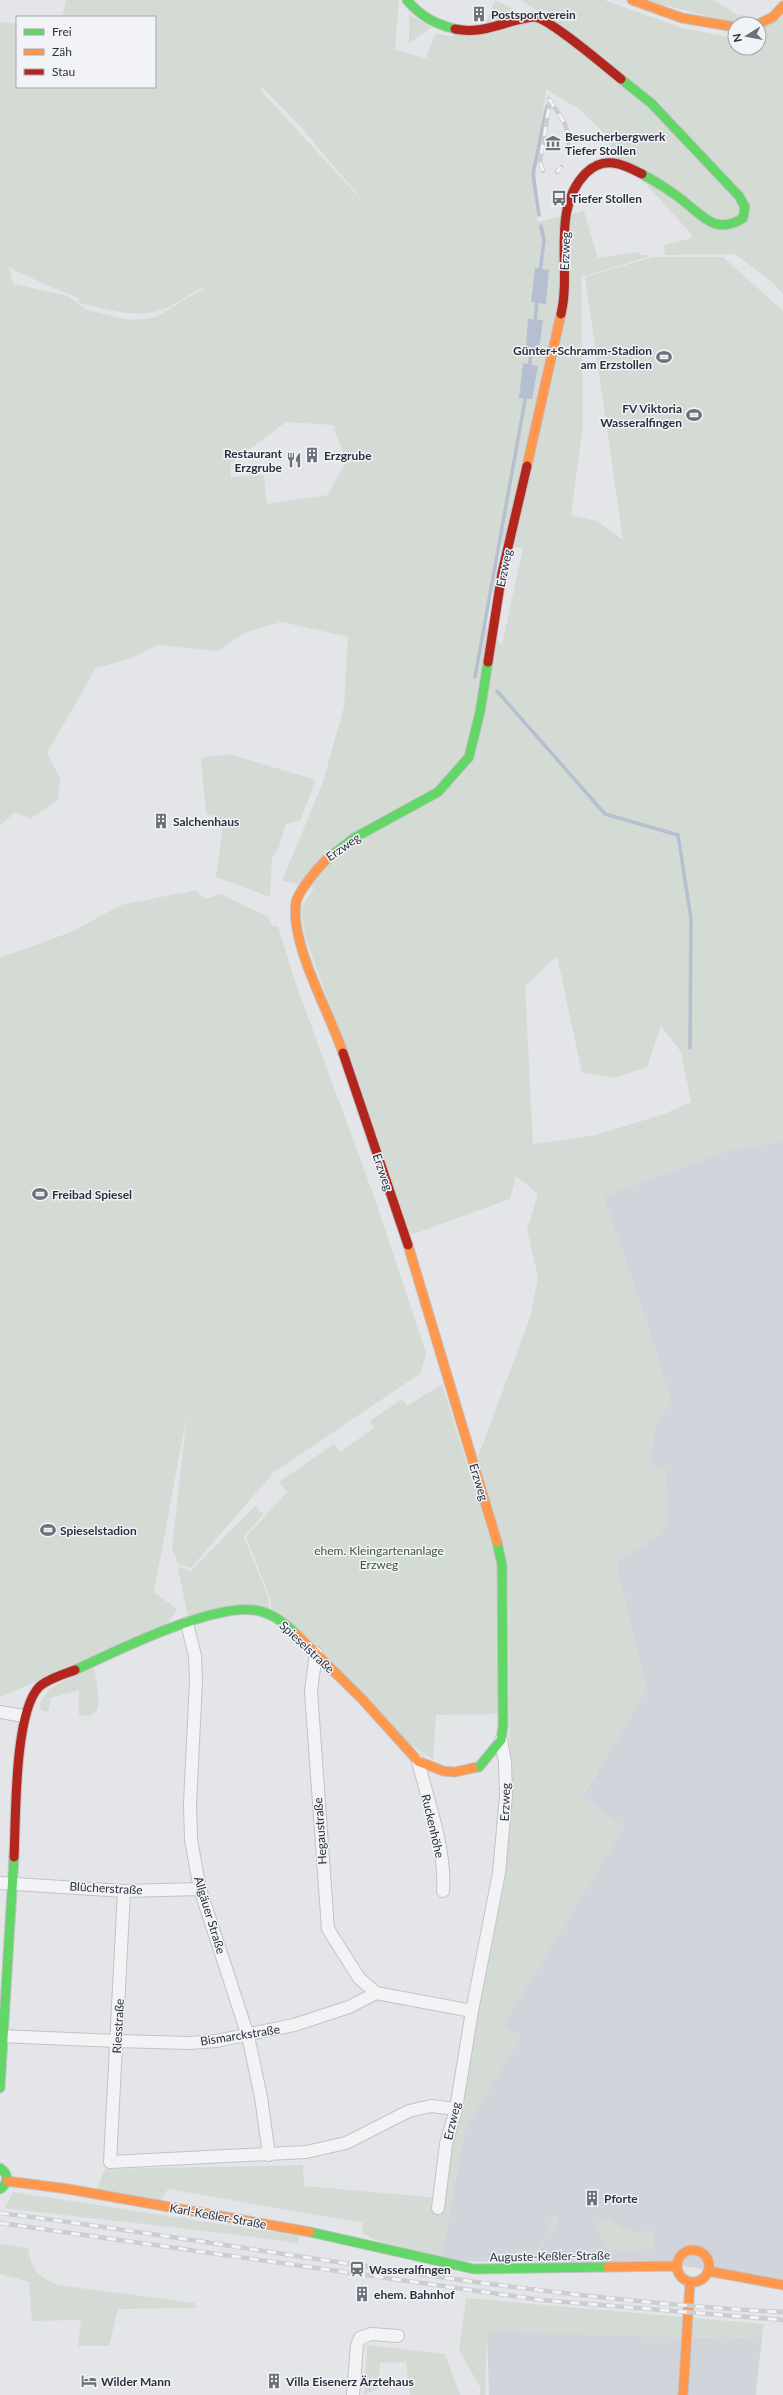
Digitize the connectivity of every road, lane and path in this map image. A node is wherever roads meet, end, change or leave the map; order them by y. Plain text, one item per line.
1 (407, 0) edge
2 (632, 0) edge
3 (783, 6) edge
4 (767, 20) edge
5 (727, 26) edge
6 (187, 1623) junction
7 (316, 1653) junction
8 (0, 1712) edge
9 (24, 1716) junction
10 (501, 1740) junction
11 (418, 1761) junction
12 (6, 1883) edge
13 (200, 1889) junction
14 (124, 1891) junction
15 (443, 1891) dead end
16 (376, 1993) junction
17 (472, 2011) junction
18 (1, 2036) edge
19 (248, 2036) junction
20 (117, 2041) junction
21 (0, 2088) edge
22 (456, 2109) junction
23 (269, 2155) junction
24 (0, 2168) edge
25 (7, 2181) junction
26 (0, 2189) edge
27 (438, 2208) dead end
28 (426, 2260) joint
29 (676, 2266) junction
30 (708, 2270) junction
31 (690, 2283) junction
32 (783, 2285) edge
33 (398, 2336) dead end
34 (353, 2395) edge
35 (683, 2395) edge

1 - 10 street, Erzweg
2 - 5 street
3 - 4 street
6 - 7 street, Spieselstraße
6 - 9 street, Spieselstraße
6 - 13 street, Allgäuer Straße
7 - 11 street, Spieselstraße
7 - 16 street, Hegaustraße
8 - 9 street
9 - 12 street, Spieselstraße
10 - 11 street, Spieselstraße
10 - 17 street, Erzweg
11 - 15 street, Ruckenhöhe
12 - 14 street, Blücherstraße
12 - 18 street, Spieselstraße
13 - 14 street, Blücherstraße
13 - 19 street, Allgäuer Straße
14 - 20 street, Riesstraße
16 - 17 street
16 - 19 street, Bismarckstraße
17 - 22 street, Erzweg
18 - 20 street, Bismarckstraße
18 - 21 street, Spieselstraße
19 - 20 street, Bismarckstraße
19 - 23 street, Allgäuer Straße
20 - 23 street, Riesstraße
22 - 23 street
22 - 27 street, Erzweg
24 - 25 street
25 - 26 street
25 - 28 street, Karl-Keßler-Straße
28 - 29 street, Auguste-Keßler-Straße
29 - 30 street
29 - 31 street
30 - 31 street
30 - 32 street
31 - 35 street
33 - 34 street

